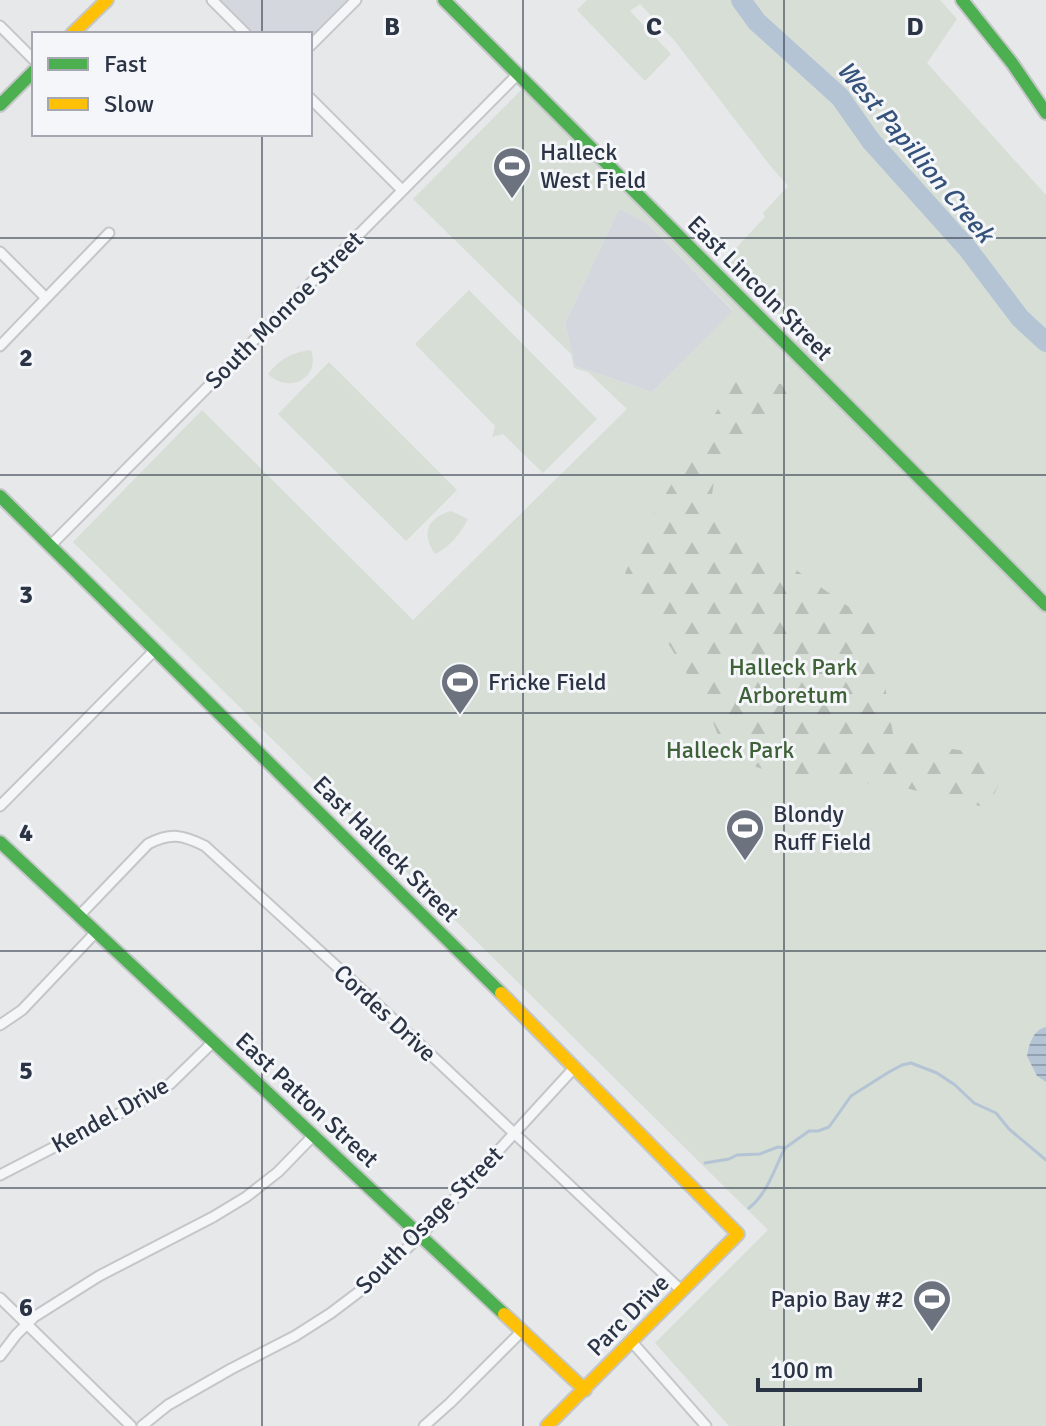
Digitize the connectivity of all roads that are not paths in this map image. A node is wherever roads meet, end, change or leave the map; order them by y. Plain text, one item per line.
1 (107, 0) edge
2 (212, 0) edge
3 (356, 0) edge
4 (444, 0) edge
5 (962, 0) edge
6 (0, 26) edge
7 (74, 32) edge
8 (244, 32) edge
9 (312, 44) edge
10 (32, 58) edge
11 (32, 73) edge
12 (518, 74) junction
13 (312, 100) edge
14 (0, 105) edge
15 (1046, 113) edge
16 (402, 190) junction
17 (109, 233) dead end
18 (0, 252) edge
19 (46, 298) junction
20 (0, 346) edge
21 (0, 496) edge
22 (50, 546) junction
23 (1046, 605) edge
24 (155, 650) junction
25 (0, 806) edge
26 (0, 842) edge
27 (79, 916) junction
28 (96, 932) junction
29 (0, 1025) edge
30 (212, 1043) junction
31 (575, 1067) junction
32 (514, 1134) junction
33 (313, 1136) junction
34 (0, 1175) edge
35 (738, 1234) joint
36 (420, 1236) junction
37 (682, 1291) junction
38 (0, 1298) edge
39 (27, 1324) junction
40 (522, 1331) junction
41 (632, 1342) junction
42 (0, 1356) edge
43 (585, 1390) junction
44 (131, 1426) edge
45 (142, 1426) edge
46 (424, 1426) edge
47 (547, 1426) edge
48 (706, 1426) edge

1 - 7 street
2 - 8 street
3 - 9 street
4 - 12 street, East Lincoln Street
5 - 15 street
6 - 10 street
11 - 14 street
12 - 16 street, South Monroe Street
12 - 23 street, East Lincoln Street
13 - 16 street
16 - 22 street, South Monroe Street
17 - 19 street
18 - 19 street
19 - 20 street
21 - 22 street, East Halleck Street
22 - 24 street, East Halleck Street
24 - 25 street
24 - 31 street, East Halleck Street
26 - 27 street, East Patton Street
27 - 28 street, East Patton Street
27 - 32 street, Cordes Drive
28 - 29 street
28 - 30 street, East Patton Street
30 - 33 street, East Patton Street
30 - 34 street, Kendel Drive
31 - 32 street, South Osage Street
31 - 35 street, East Halleck Street
32 - 36 street, South Osage Street
32 - 37 street, Cordes Drive
33 - 36 street, East Patton Street
33 - 39 street
35 - 37 street, Parc Drive
36 - 40 street, East Patton Street
36 - 45 street, South Osage Street
37 - 41 street, Parc Drive
38 - 39 street
39 - 42 street
39 - 44 street
40 - 43 street, East Patton Street
40 - 46 street
41 - 43 street, Parc Drive
41 - 48 street
43 - 47 street, Parc Drive

